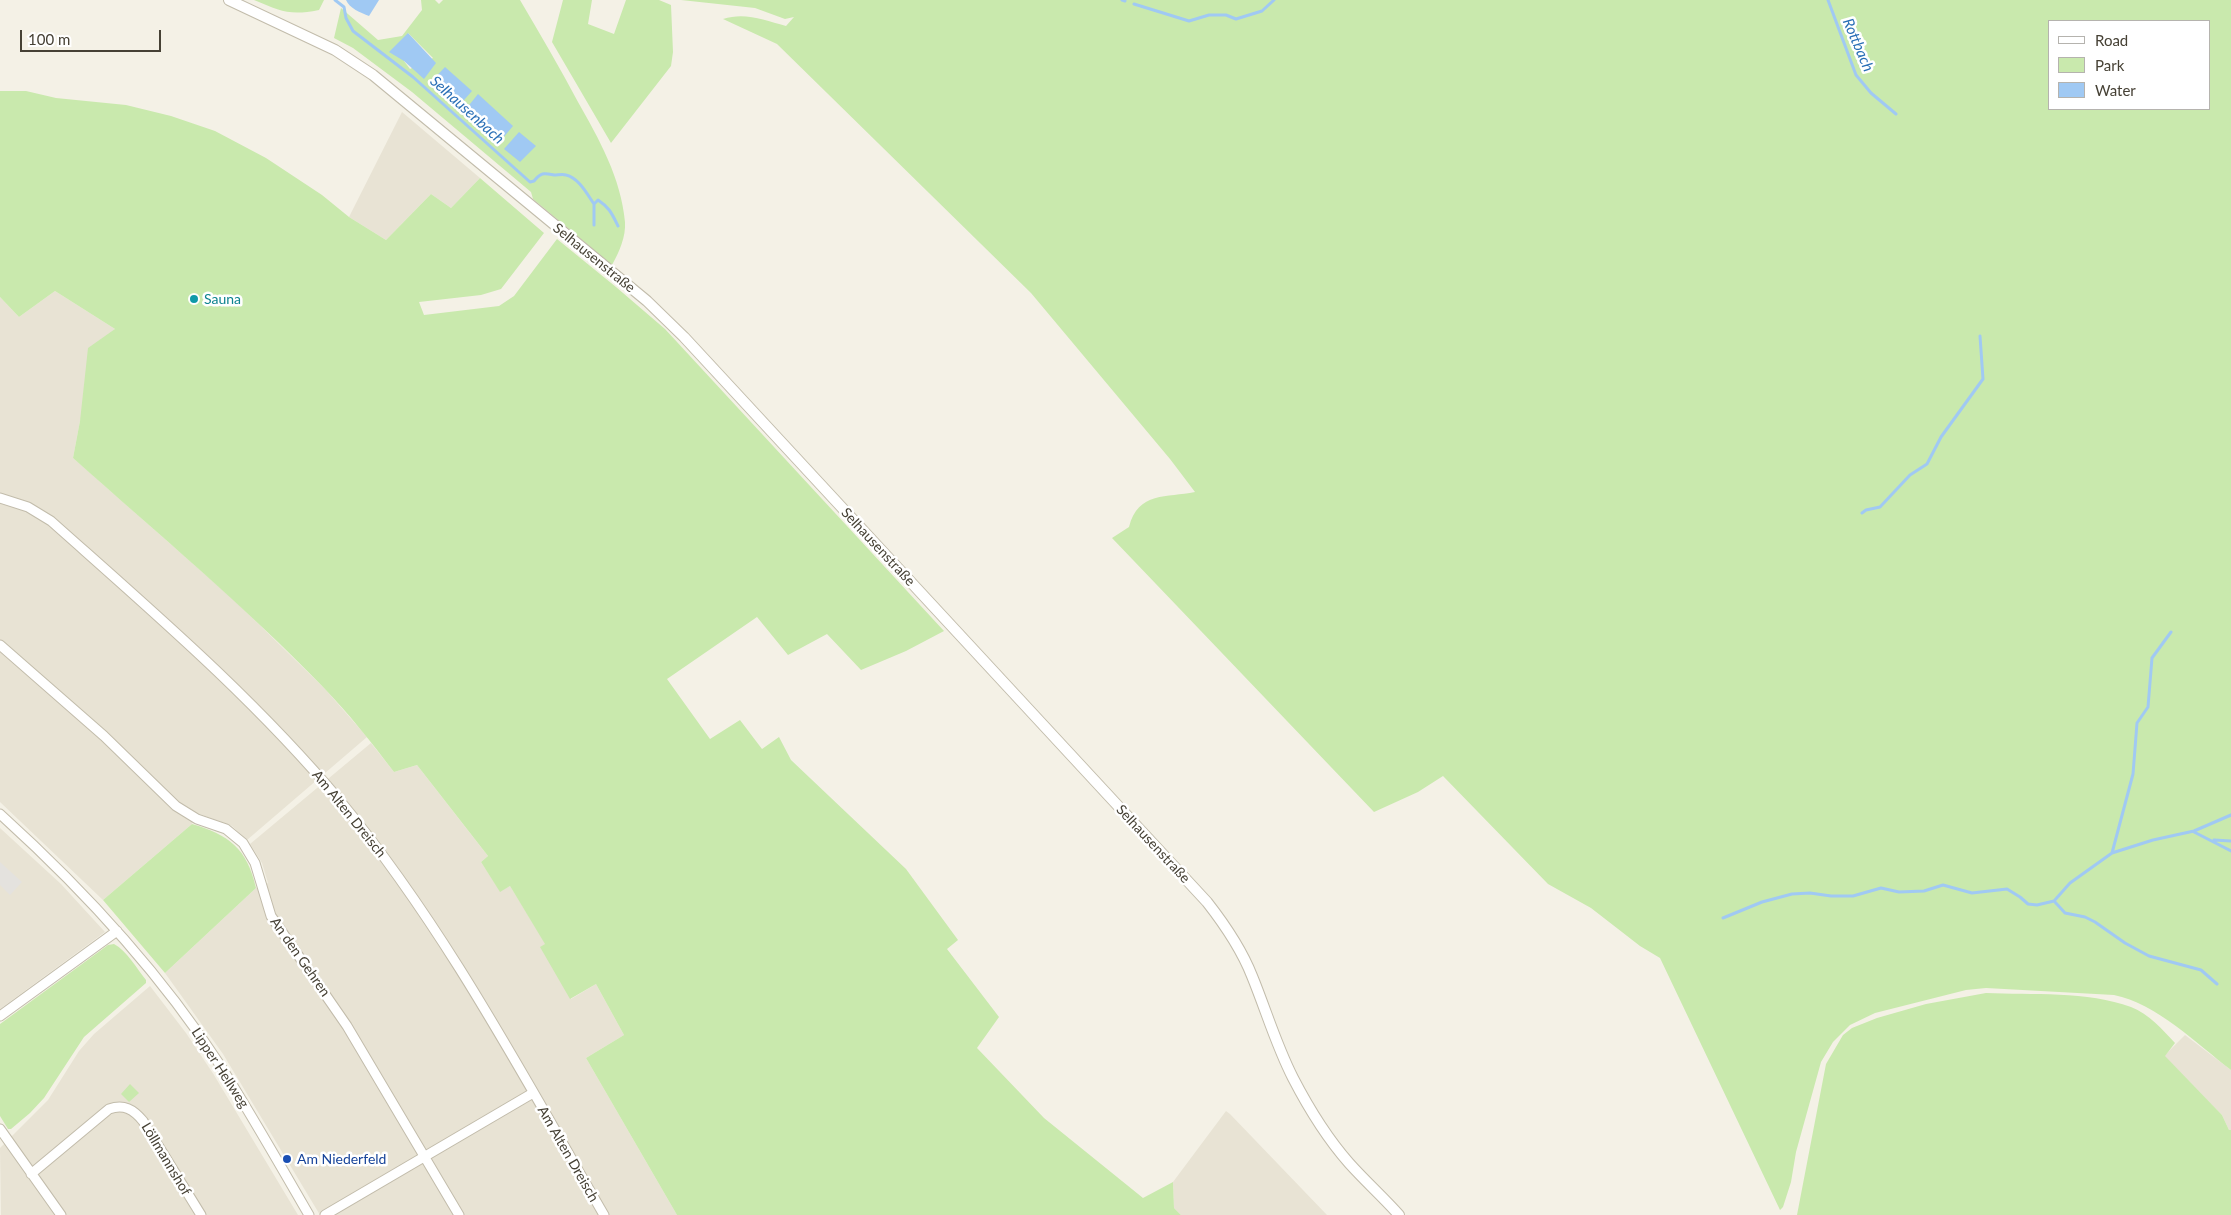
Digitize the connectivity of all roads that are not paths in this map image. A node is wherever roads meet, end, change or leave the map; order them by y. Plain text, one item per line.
1 (229, 0) edge
2 (0, 498) edge
3 (0, 645) edge
4 (0, 814) edge
5 (117, 931) junction
6 (0, 1016) edge
7 (533, 1094) junction
8 (0, 1129) edge
9 (424, 1157) junction
10 (32, 1174) junction
11 (61, 1215) edge
12 (202, 1215) edge
13 (309, 1215) edge
14 (325, 1215) edge
15 (459, 1215) edge
16 (604, 1215) edge
17 (1399, 1215) edge

1 - 17 street, Selhausenstraße
2 - 7 street, Am Alten Dreisch
3 - 9 street, An den Gehren
4 - 5 street, Lipper Hellweg
5 - 6 street
5 - 13 street, Lipper Hellweg
7 - 9 street
7 - 16 street, Am Alten Dreisch
8 - 10 street
9 - 14 street
9 - 15 street, An den Gehren
10 - 11 street
10 - 12 street, Löllmannshof

